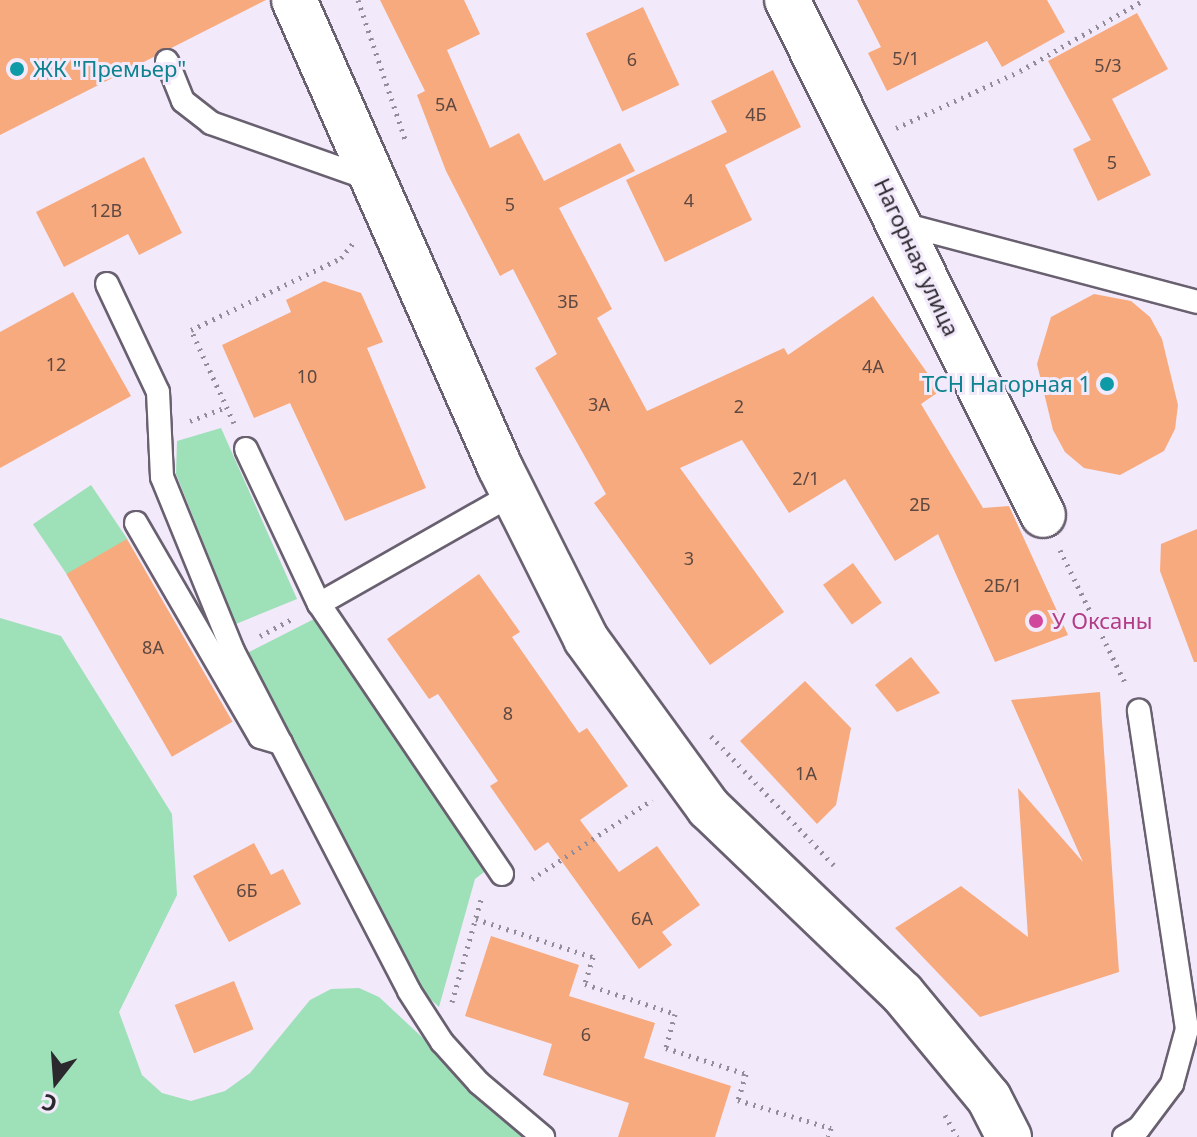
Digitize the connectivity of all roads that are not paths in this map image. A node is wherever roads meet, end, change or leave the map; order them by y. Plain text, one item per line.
1 (294, 0) edge
2 (787, 0) edge
3 (167, 61) dead end
4 (374, 180) junction
5 (902, 224) junction
6 (107, 284) dead end
7 (1197, 302) edge
8 (246, 449) road end
9 (513, 494) junction
10 (136, 523) dead end
11 (1050, 530) road end
12 (319, 604) junction
13 (1139, 711) road end
14 (281, 743) junction
15 (502, 874) road end
16 (543, 1137) edge
17 (1009, 1137) edge
18 (1124, 1137) edge

1 - 4 street
2 - 5 street, Нагорная улица
3 - 4 lane
4 - 9 street
5 - 7 lane
5 - 11 street, Нагорная улица
6 - 14 lane
8 - 12 lane
9 - 12 lane
9 - 17 street
10 - 14 lane
12 - 15 lane
13 - 18 lane
14 - 16 lane

